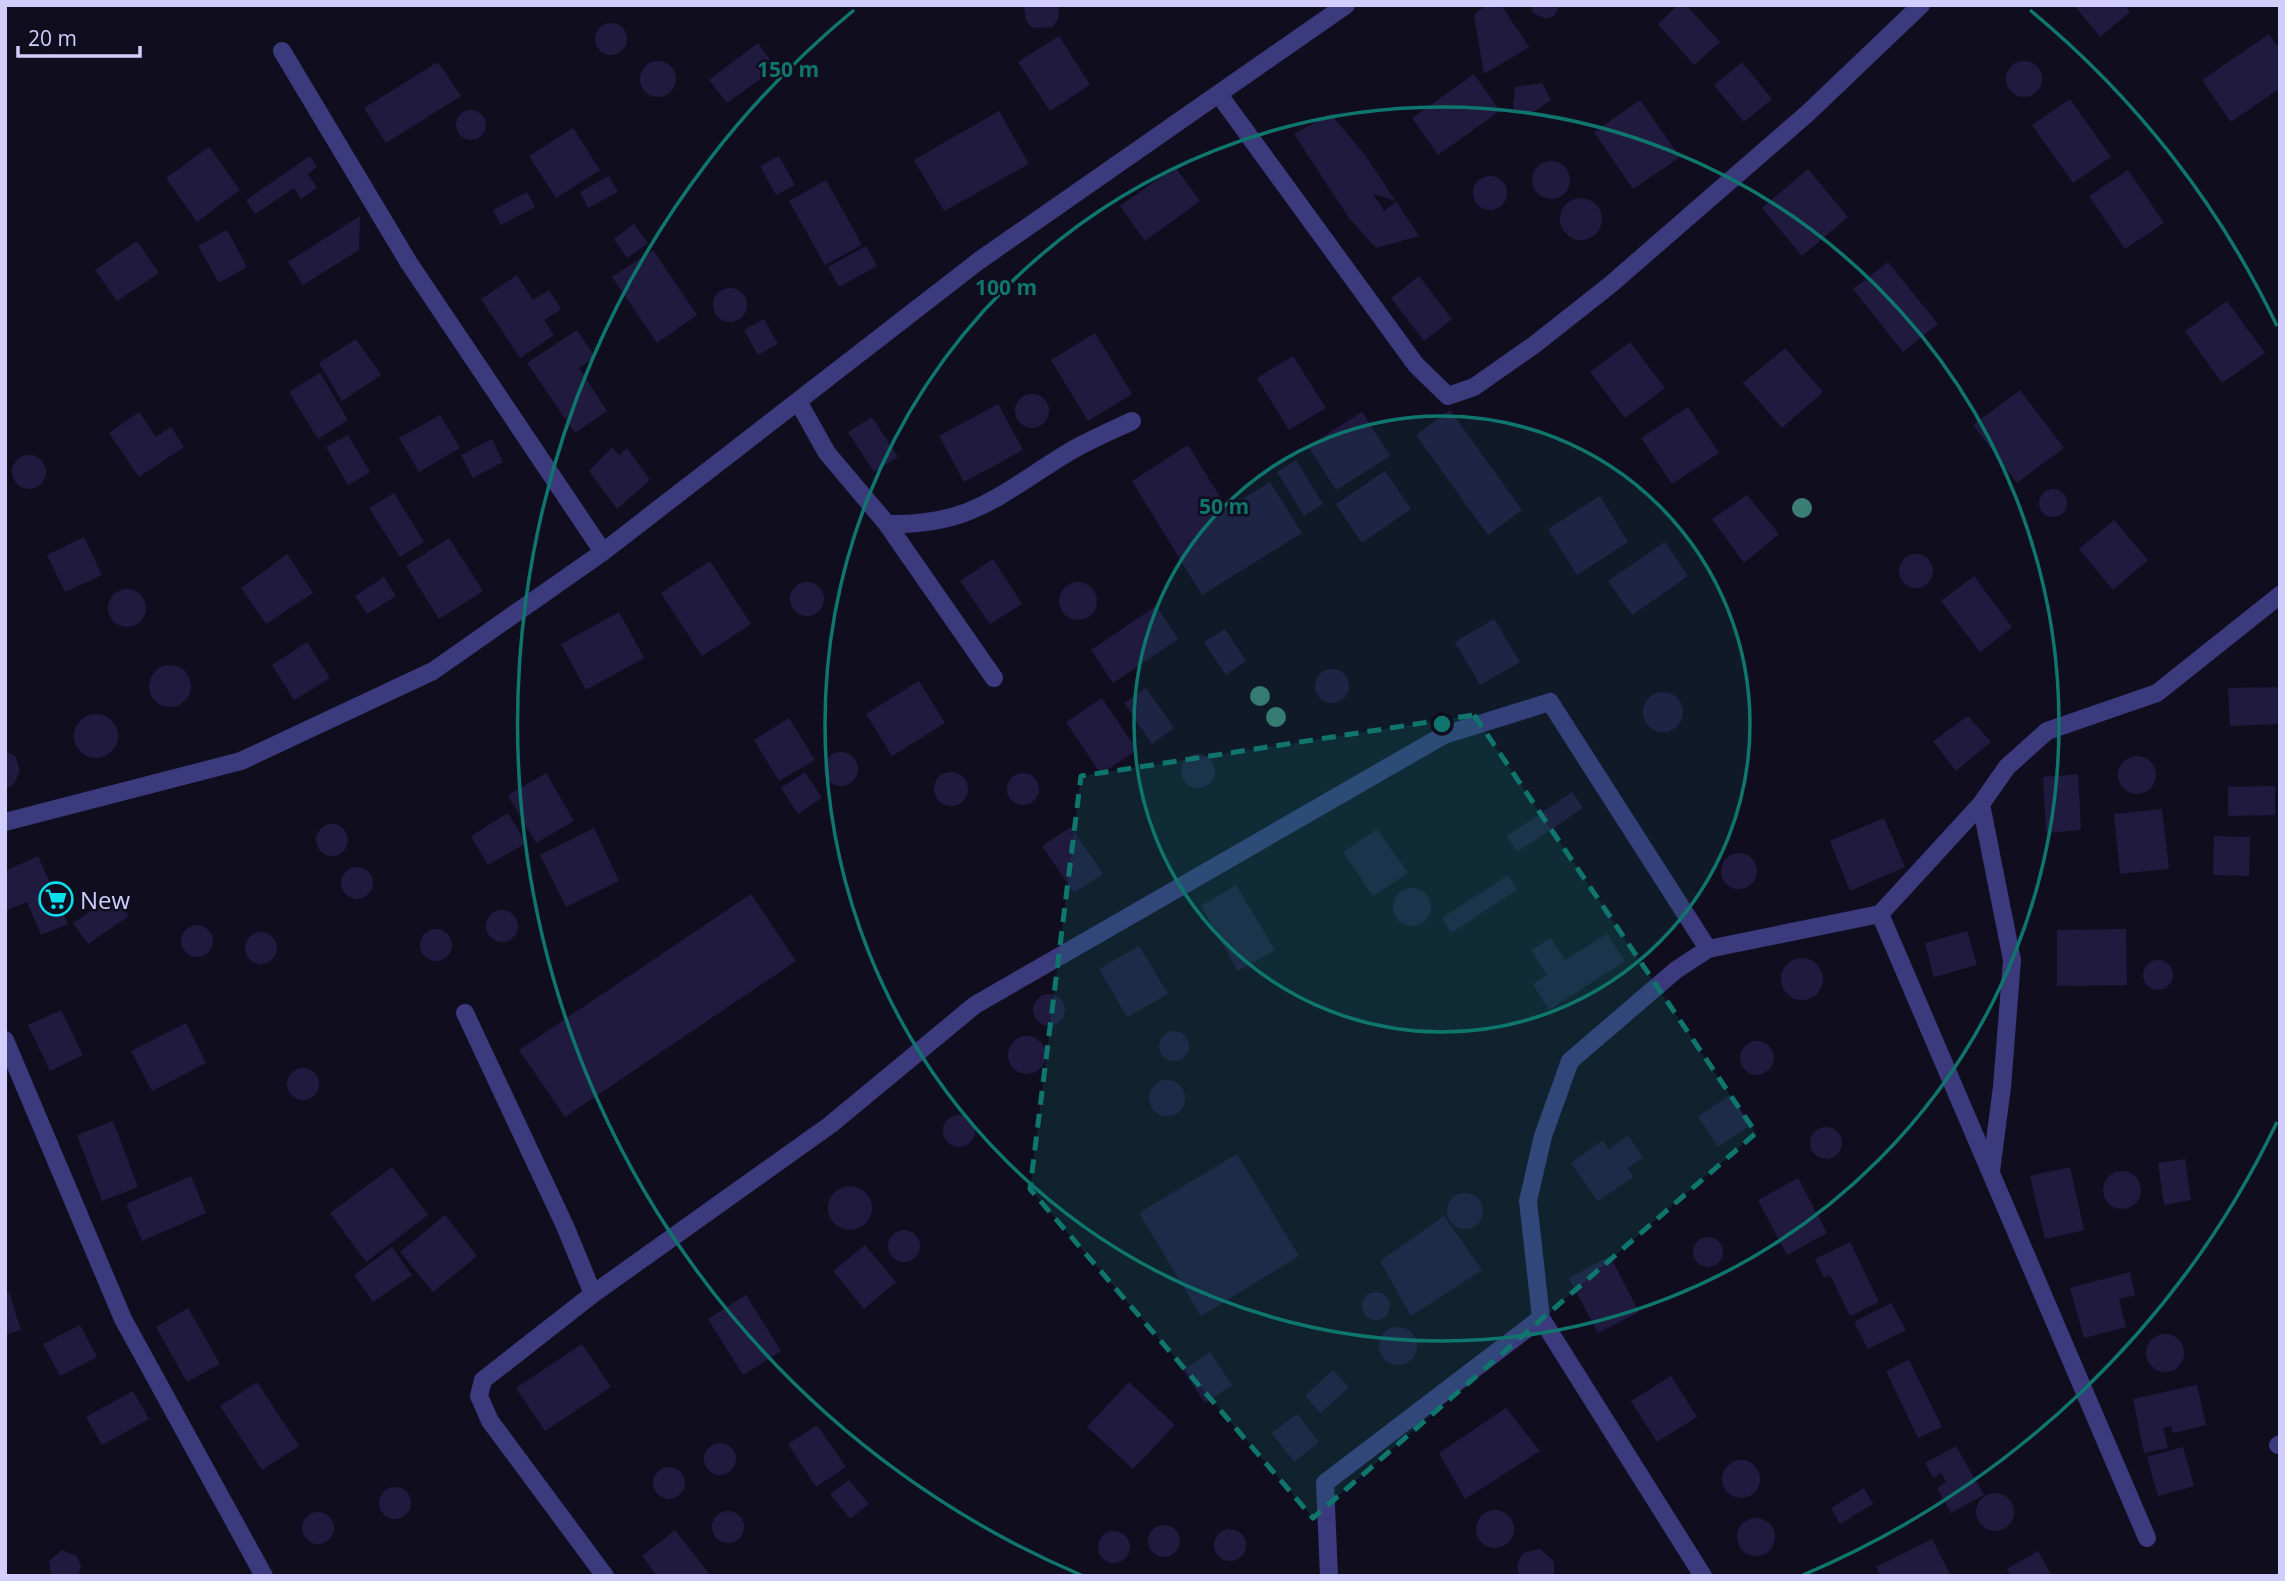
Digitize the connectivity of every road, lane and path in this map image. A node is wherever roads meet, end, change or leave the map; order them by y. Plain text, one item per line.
1 (1346, 5) edge
2 (1921, 5) edge
3 (282, 51) dead end
4 (1220, 96) junction
5 (799, 403) junction
6 (1132, 421) dead end
7 (887, 524) junction
8 (603, 552) junction
9 (2280, 595) edge
10 (994, 678) dead end
11 (1981, 804) junction
12 (5, 822) edge
13 (1880, 914) junction
14 (1708, 949) junction
15 (465, 1013) dead end
16 (5, 1040) edge
17 (1991, 1173) junction
18 (593, 1294) junction
19 (1541, 1318) junction
20 (2147, 1538) dead end
21 (264, 1576) edge
22 (605, 1576) edge
23 (1329, 1576) edge
24 (1703, 1576) edge

1 - 4 street
2 - 4 street
3 - 8 street
4 - 5 street
5 - 7 street
5 - 8 street
6 - 7 street
7 - 10 street
8 - 12 street
9 - 11 street
11 - 13 street
11 - 17 street
13 - 14 street
13 - 17 street
14 - 18 street
14 - 19 street
15 - 18 street
16 - 21 street
17 - 20 street
18 - 22 street
19 - 23 street
19 - 24 street

